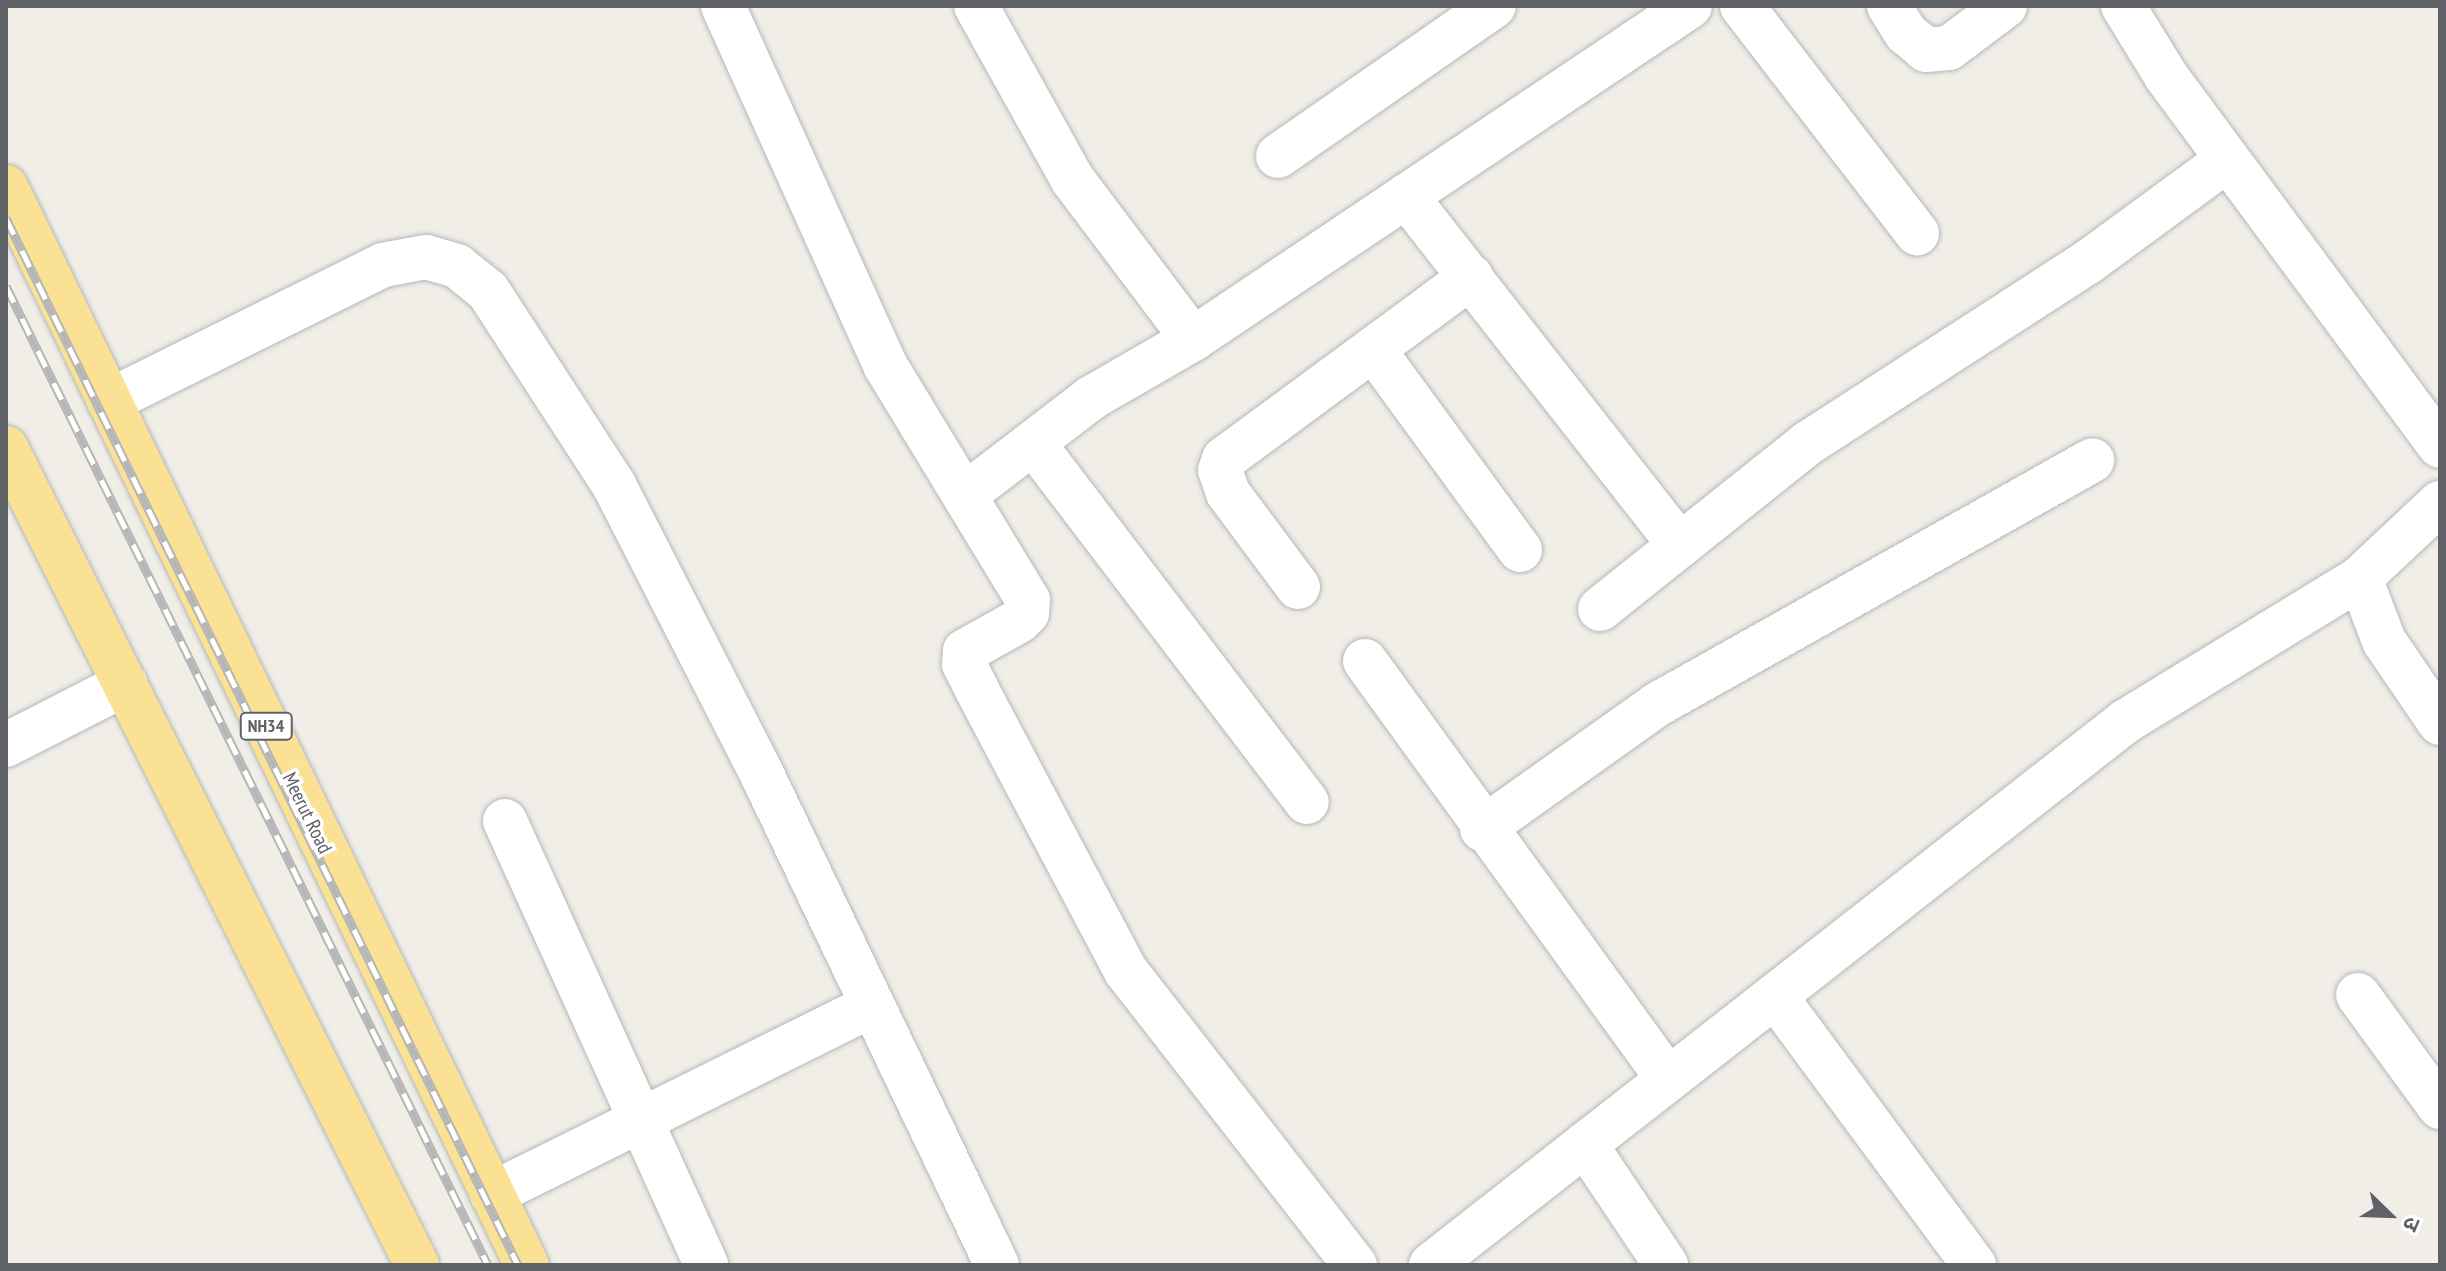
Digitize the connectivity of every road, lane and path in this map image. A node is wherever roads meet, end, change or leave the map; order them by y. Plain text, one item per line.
1 (723, 6) edge
2 (976, 6) edge
3 (1494, 6) edge
4 (1690, 6) edge
5 (1742, 6) edge
6 (1889, 6) edge
7 (2005, 6) edge
8 (2123, 6) edge
9 (1278, 156) dead end
10 (2227, 160) junction
11 (6, 187) edge
12 (1406, 196) junction
13 (1917, 233) dead end
14 (1471, 277) junction
15 (1193, 339) junction
16 (1373, 349) junction
17 (109, 401) junction
18 (1034, 444) junction
19 (2440, 446) edge
20 (6, 448) edge
21 (2092, 460) dead end
22 (966, 494) junction
23 (2440, 503) edge
24 (1680, 545) junction
25 (1520, 550) dead end
26 (2360, 578) junction
27 (1298, 587) dead end
28 (1600, 609) dead end
29 (1365, 661) dead end
30 (125, 684) junction
31 (2440, 723) edge
32 (6, 745) edge
33 (1307, 802) dead end
34 (505, 821) dead end
35 (1482, 829) junction
36 (2358, 995) dead end
37 (1775, 996) junction
38 (871, 1006) junction
39 (1668, 1079) junction
40 (2440, 1107) edge
41 (638, 1122) junction
42 (1585, 1144) junction
43 (492, 1194) junction
44 (417, 1265) edge
45 (527, 1265) edge
46 (706, 1265) edge
47 (997, 1265) edge
48 (1355, 1265) edge
49 (1431, 1265) edge
50 (1666, 1265) edge
51 (1974, 1265) edge

1 - 22 street
2 - 15 street
3 - 9 street
4 - 12 street
5 - 13 street
6 - 7 street
8 - 10 street
10 - 19 street
10 - 24 street
11 - 17 highway, Meerut Road / NH34
12 - 14 street
12 - 15 street
14 - 16 street
14 - 24 street
15 - 18 street
16 - 25 street
16 - 27 street
17 - 38 street
17 - 43 highway, Meerut Road / NH34
18 - 22 street
18 - 33 street
20 - 30 highway
21 - 35 street
22 - 48 street
23 - 26 street
24 - 28 street
26 - 31 street
26 - 37 street
29 - 35 street
30 - 32 street
30 - 44 highway
34 - 41 street
35 - 39 street
36 - 40 street
37 - 39 street
37 - 51 street
38 - 41 street
38 - 47 street
39 - 42 street
41 - 43 street
41 - 46 street
42 - 49 street
42 - 50 street
43 - 45 highway, Meerut Road / NH34

